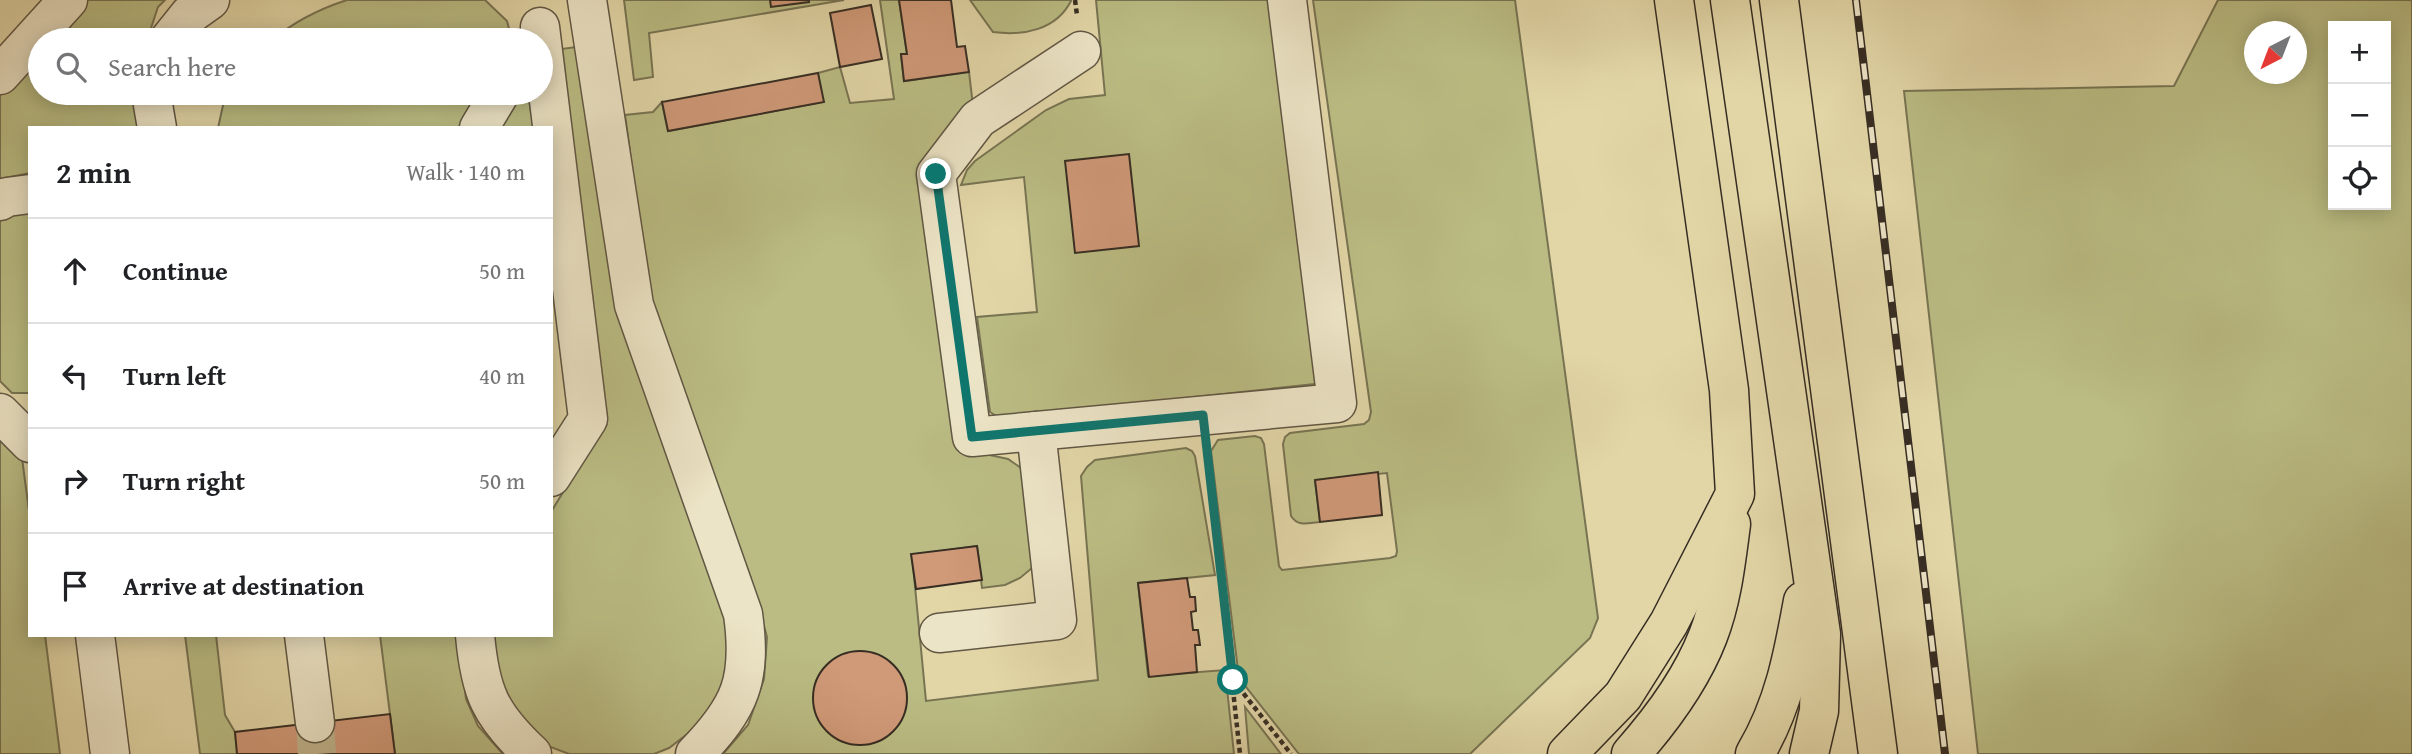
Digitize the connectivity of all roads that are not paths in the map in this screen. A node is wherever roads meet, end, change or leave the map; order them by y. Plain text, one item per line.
1 (68, 0) edge
2 (210, 0) edge
3 (587, 0) edge
4 (1287, 0) edge
5 (1674, 0) edge
6 (1730, 0) edge
7 (1779, 0) edge
8 (43, 28) edge
9 (179, 28) edge
10 (28, 44) edge
11 (1081, 51) dead end
12 (0, 75) edge
13 (153, 105) edge
14 (493, 105) edge
15 (547, 105) edge
16 (157, 126) edge
17 (480, 126) edge
18 (550, 126) edge
19 (553, 152) edge
20 (28, 194) edge
21 (0, 201) edge
22 (0, 413) edge
23 (1036, 431) junction
24 (28, 441) edge
25 (553, 474) edge
26 (1735, 495) junction
27 (1810, 562) junction
28 (939, 633) dead end
29 (95, 637) edge
30 (304, 637) edge
31 (475, 637) edge
32 (315, 723) tunnel mouth
33 (110, 754) edge
34 (532, 754) edge
35 (695, 754) edge
36 (1567, 754) edge
37 (1631, 754) edge
38 (1755, 754) edge
39 (1809, 754) edge
40 (1878, 754) edge

1 - 8 lane
2 - 9 lane
3 - 35 lane
4 - 23 lane
5 - 26 highway
6 - 27 highway
7 - 40 highway
10 - 12 lane
11 - 23 lane
13 - 16 lane
14 - 17 lane
15 - 18 lane
19 - 25 lane
20 - 21 lane
22 - 24 lane
23 - 28 lane
26 - 36 highway
26 - 37 highway
27 - 38 highway
27 - 39 highway
29 - 33 lane
30 - 32 lane
31 - 34 lane

